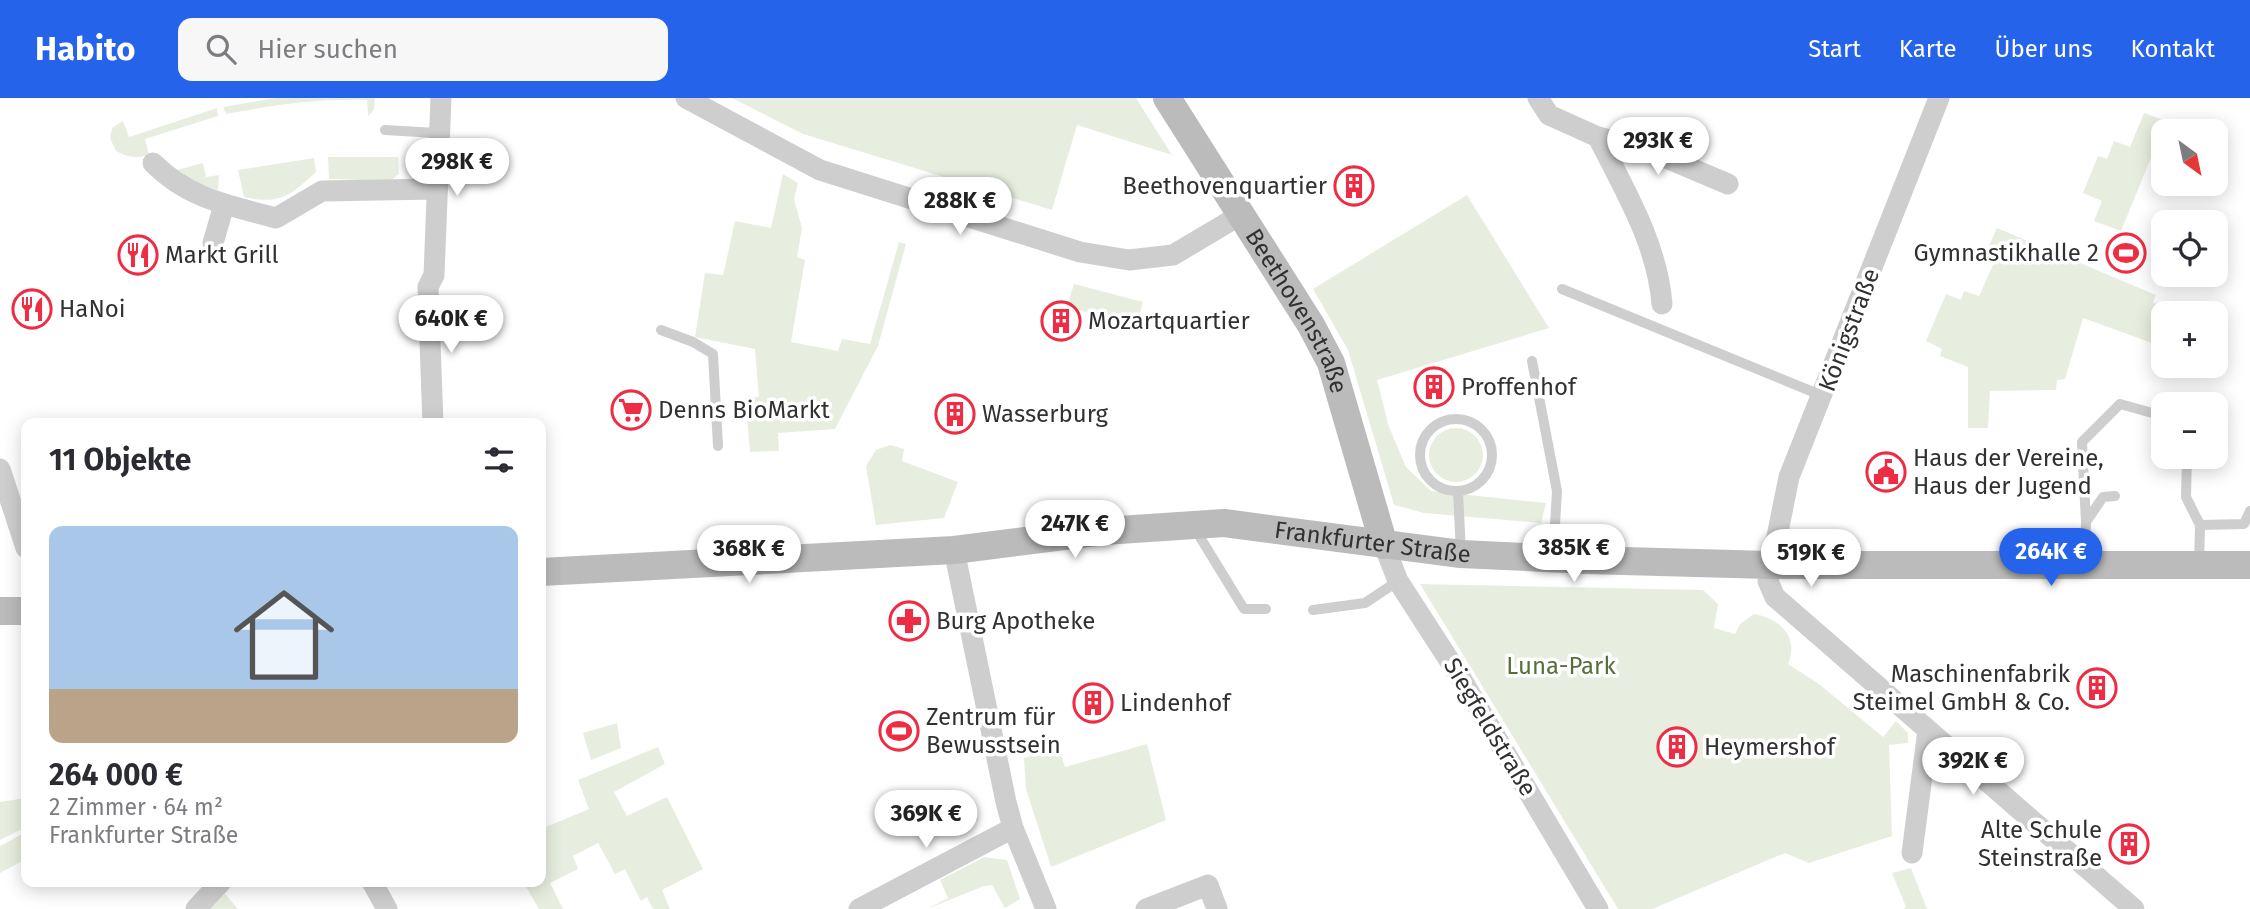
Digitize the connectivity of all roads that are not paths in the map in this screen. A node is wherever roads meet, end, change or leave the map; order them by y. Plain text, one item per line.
1 (441, 98) edge
2 (686, 98) edge
3 (1167, 98) edge
4 (1538, 98) edge
5 (1939, 98) edge
6 (386, 130) dead end
7 (437, 133) junction
8 (1598, 137) junction
9 (153, 163) dead end
10 (1728, 184) dead end
11 (436, 190) junction
12 (224, 205) junction
13 (1242, 214) junction
14 (213, 243) dead end
15 (1562, 289) dead end
16 (1662, 304) dead end
17 (661, 330) dead end
18 (1532, 361) dead end
19 (1823, 396) junction
20 (2151, 413) edge
21 (433, 418) edge
22 (718, 446) dead end
23 (0, 469) edge
24 (2187, 469) edge
25 (1458, 491) junction
26 (2115, 496) dead end
27 (2172, 497) dead end
28 (2186, 497) junction
29 (2250, 511) edge
30 (2086, 522) junction
31 (1191, 524) junction
32 (2200, 525) junction
33 (21, 533) edge
34 (1384, 545) junction
35 (954, 550) junction
36 (1461, 554) junction
37 (1553, 558) junction
38 (2085, 563) junction
39 (2199, 564) junction
40 (1769, 565) junction
41 (2250, 565) edge
42 (546, 572) edge
43 (1398, 581) junction
44 (1266, 609) dead end
45 (1312, 610) dead end
46 (0, 611) edge
47 (21, 611) edge
48 (1928, 730) junction
49 (1013, 828) junction
50 (1912, 853) dead end
51 (216, 887) edge
52 (375, 887) edge
53 (196, 909) edge
54 (387, 909) edge
55 (859, 909) edge
56 (1046, 909) edge
57 (1146, 909) edge
58 (1217, 909) edge
59 (1598, 909) edge
60 (2134, 909) edge

1 - 7 street
2 - 13 street
3 - 13 main road, Beethovenstraße
4 - 8 street
5 - 19 street, Königstraße
6 - 7 lane
7 - 11 street
8 - 10 street
8 - 16 street
9 - 12 street
11 - 12 street
11 - 21 street
12 - 14 street
13 - 34 main road, Beethovenstraße
15 - 19 lane
17 - 22 lane
18 - 37 lane
19 - 40 street, Königstraße
20 - 30 lane
23 - 33 street
24 - 28 lane
25 - 25 lane
25 - 36 lane
26 - 30 lane
27 - 28 lane
28 - 32 lane
29 - 32 lane
30 - 38 lane
31 - 34 main road, Frankfurter Straße
31 - 35 main road, Frankfurter Straße
31 - 44 lane
32 - 39 lane
34 - 36 main road, Frankfurter Straße
34 - 43 street, Siegfeldstraße
35 - 42 main road, Frankfurter Straße
35 - 49 street
36 - 37 main road, Frankfurter Straße
37 - 40 main road, Frankfurter Straße
38 - 39 main road, Frankfurter Straße
38 - 40 main road, Frankfurter Straße
39 - 41 main road, Frankfurter Straße
40 - 48 street
43 - 45 lane
43 - 59 street, Siegfeldstraße
46 - 47 main road
48 - 50 street
48 - 60 street
49 - 55 street
49 - 56 street
51 - 53 street
52 - 54 street
57 - 58 street

